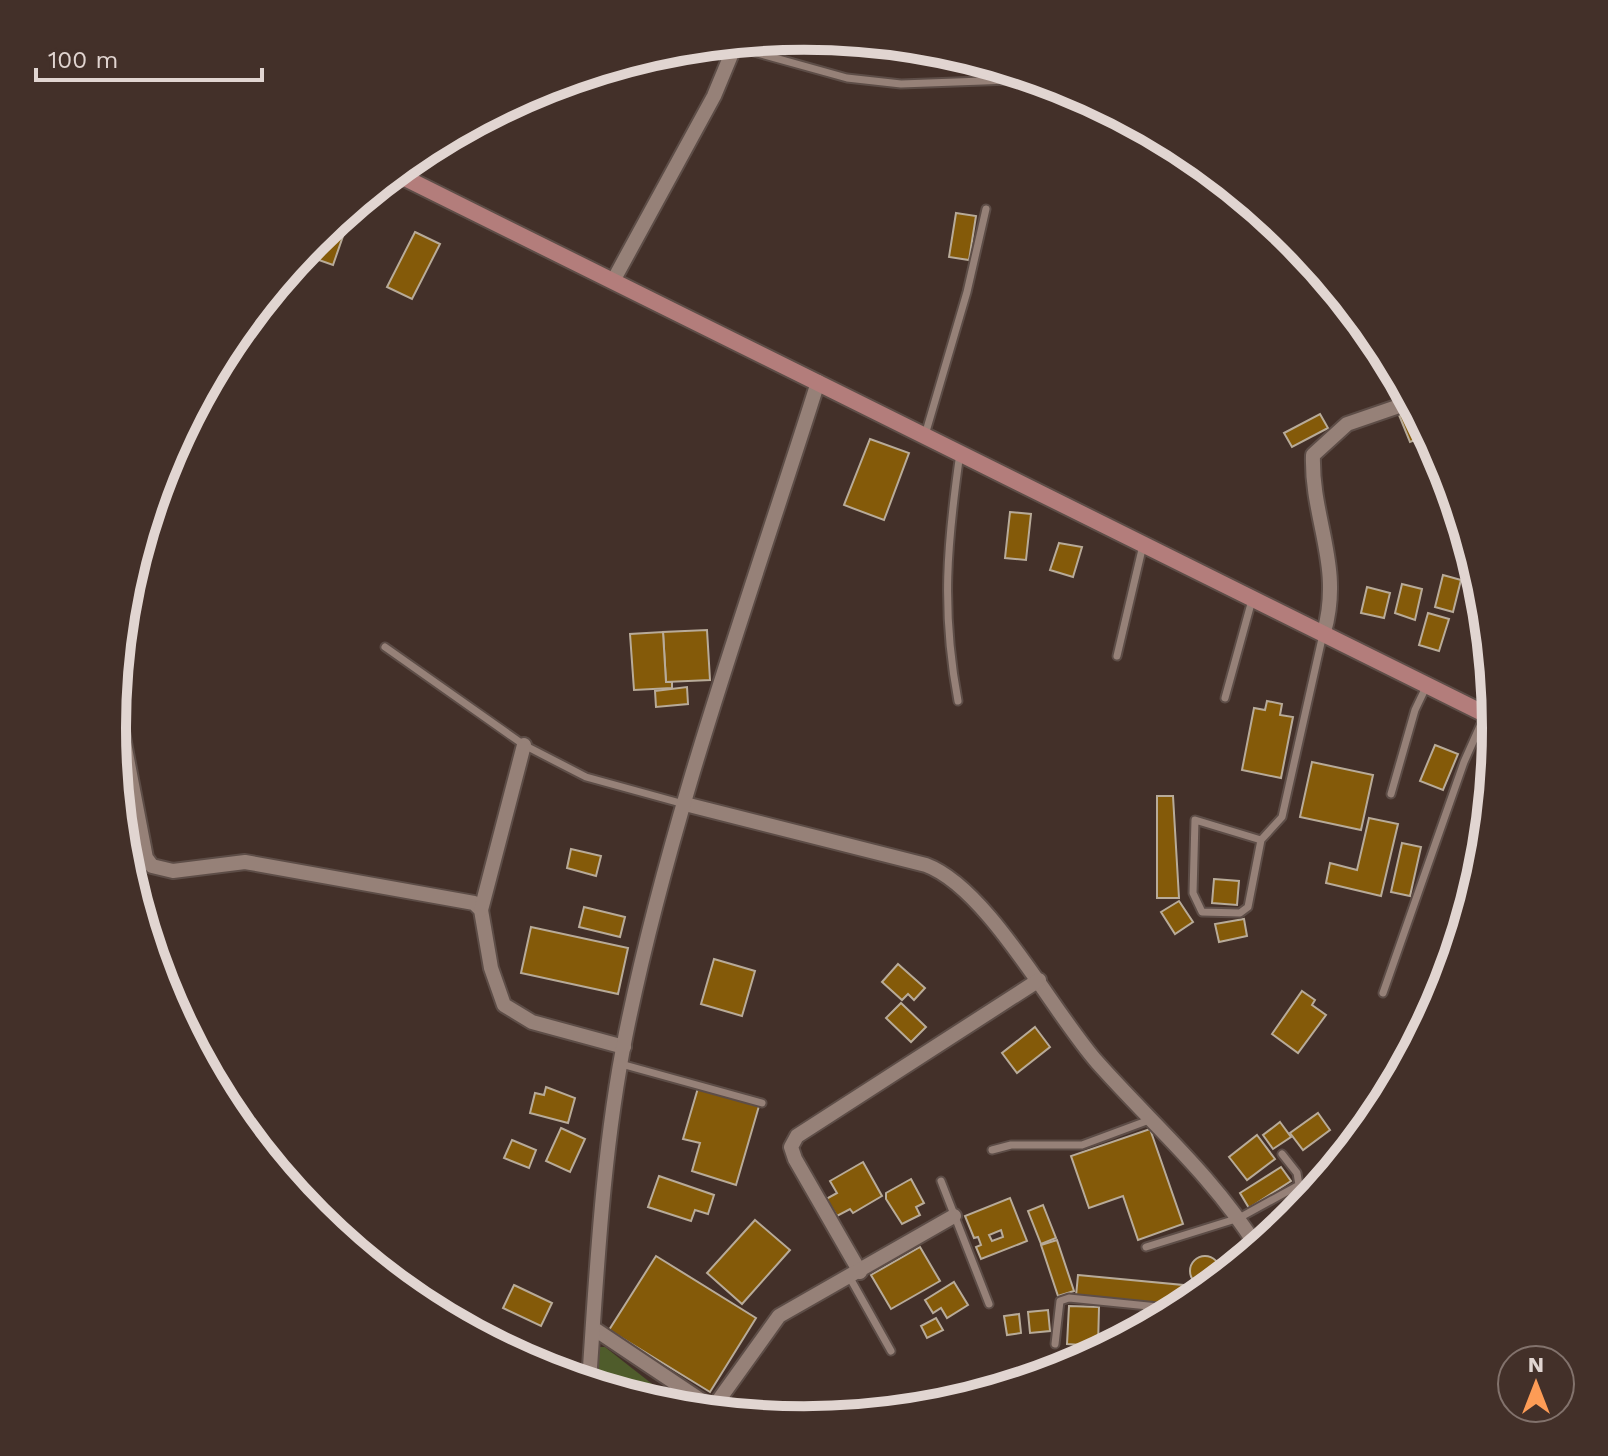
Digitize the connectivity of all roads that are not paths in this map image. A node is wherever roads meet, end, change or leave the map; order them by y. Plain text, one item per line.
1 (757, 51) edge
2 (732, 54) edge
3 (1003, 80) edge
4 (406, 179) edge
5 (986, 209) dead end
6 (613, 281) junction
7 (818, 382) junction
8 (1400, 406) edge
9 (925, 435) junction
10 (960, 452) junction
11 (1143, 543) junction
12 (1253, 597) junction
13 (1324, 632) junction
14 (385, 647) dead end
15 (1117, 656) dead end
16 (1427, 685) junction
17 (1225, 698) dead end
18 (958, 701) dead end
19 (1482, 712) edge
20 (1482, 732) edge
21 (524, 745) junction
22 (127, 757) edge
23 (1391, 794) dead end
24 (685, 804) junction
25 (1261, 840) junction
26 (481, 910) junction
27 (1039, 980) junction
28 (1383, 993) dead end
29 (624, 1047) junction
30 (621, 1064) junction
31 (762, 1103) dead end
32 (1153, 1119) junction
33 (992, 1150) dead end
34 (1282, 1154) dead end
35 (941, 1181) dead end
36 (954, 1216) junction
37 (1239, 1218) junction
38 (1251, 1238) edge
39 (1146, 1247) dead end
40 (855, 1275) junction
41 (989, 1304) dead end
42 (1150, 1307) junction
43 (1156, 1307) edge
44 (1144, 1314) edge
45 (593, 1328) junction
46 (1055, 1344) dead end
47 (891, 1351) dead end
48 (590, 1371) edge
49 (695, 1397) edge
50 (721, 1401) edge

1 - 3 lane
2 - 6 street
4 - 6 street
5 - 9 lane
6 - 7 street
7 - 9 street
7 - 24 street
8 - 13 street
9 - 10 street
10 - 11 street
10 - 18 lane
11 - 12 street
11 - 15 lane
12 - 13 street
12 - 17 lane
13 - 16 street
13 - 25 lane
14 - 21 lane
16 - 19 street
16 - 23 lane
20 - 28 lane
21 - 24 lane
21 - 26 street
22 - 26 street
24 - 27 street
24 - 29 street
25 - 25 lane
26 - 29 street
27 - 32 street
27 - 40 street
29 - 30 street
30 - 31 lane
30 - 45 street
32 - 33 lane
32 - 37 street
34 - 37 lane
35 - 36 lane
36 - 40 street
36 - 41 lane
37 - 38 street
37 - 39 lane
40 - 47 lane
40 - 50 street
42 - 43 lane
42 - 44 lane
42 - 46 lane
45 - 48 street
45 - 49 street

